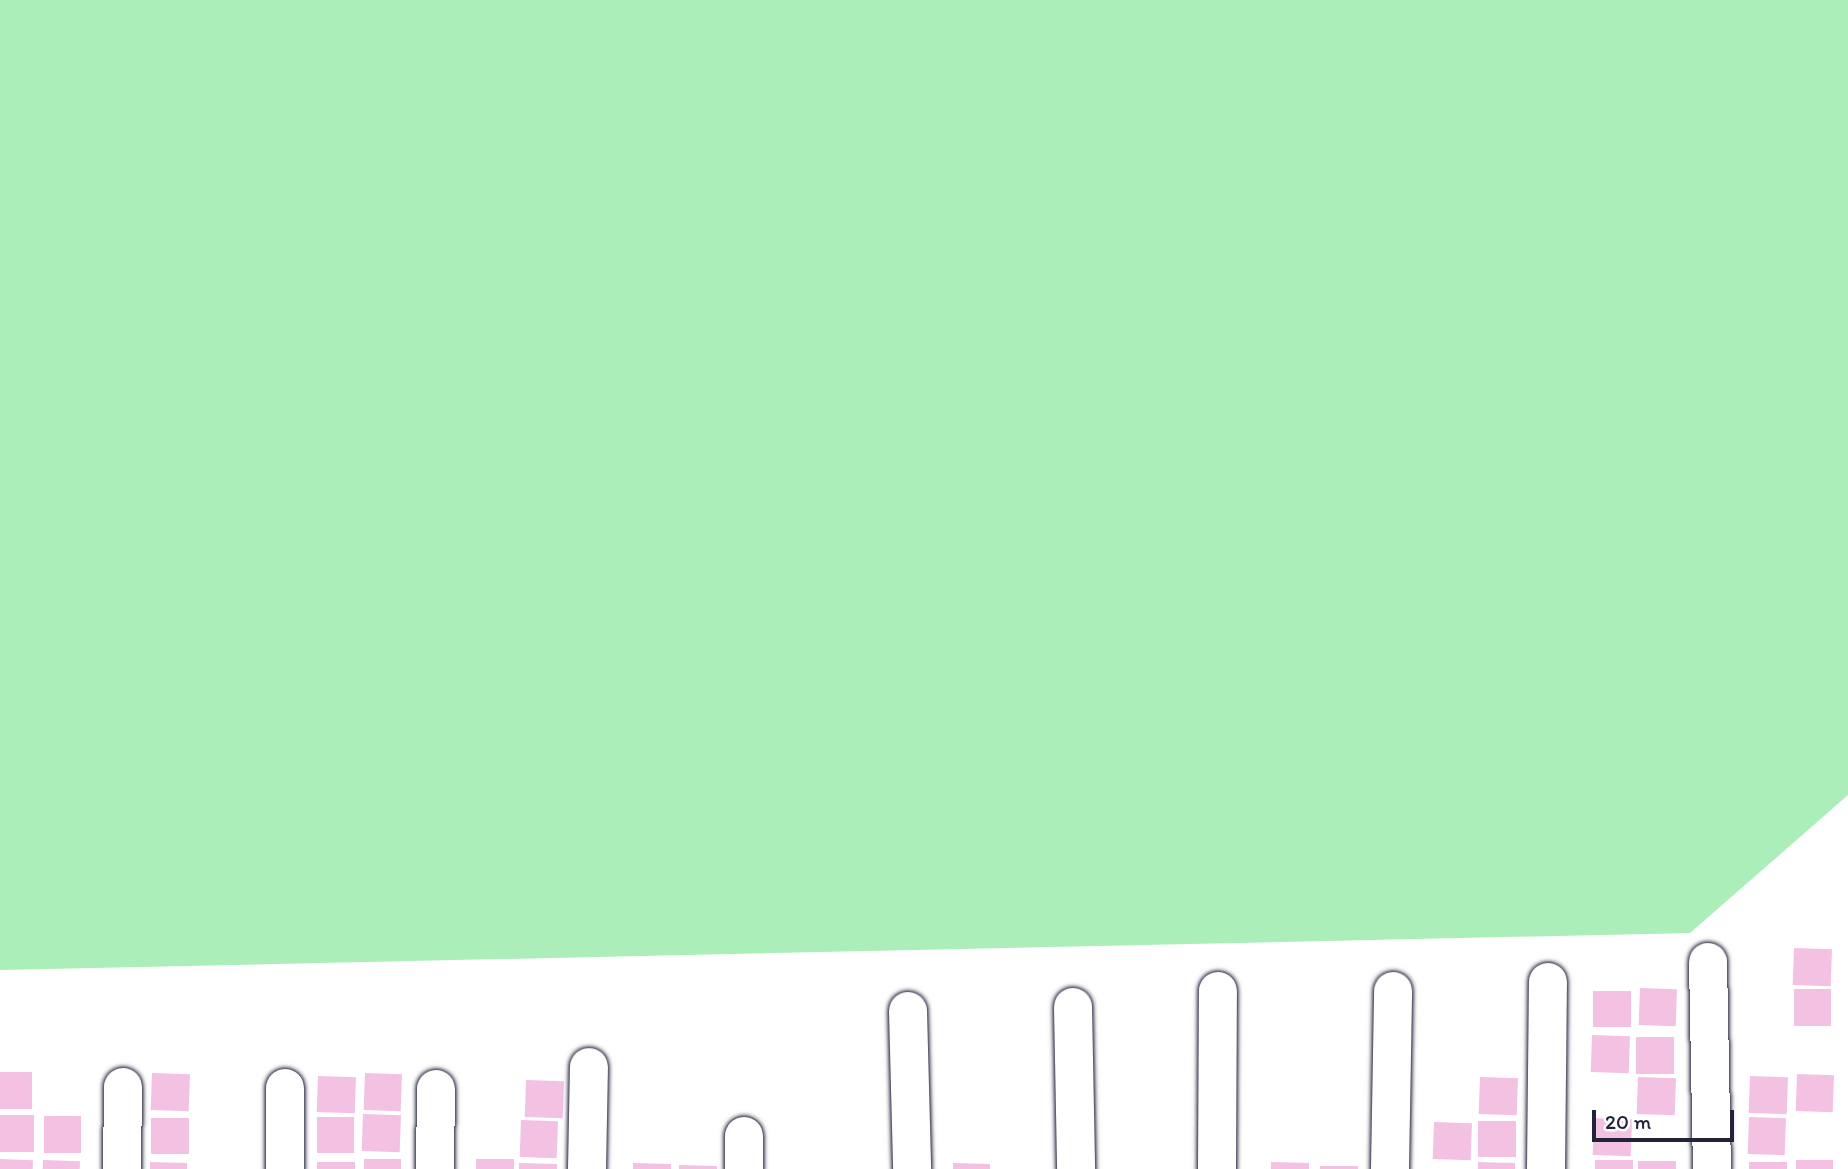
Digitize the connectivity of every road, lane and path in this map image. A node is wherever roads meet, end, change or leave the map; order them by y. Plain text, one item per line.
1 (1708, 962) dead end
2 (1548, 982) dead end
3 (1218, 991) dead end
4 (1393, 991) dead end
5 (1073, 1007) dead end
6 (908, 1011) dead end
7 (589, 1067) dead end
8 (123, 1087) dead end
9 (285, 1088) dead end
10 (436, 1089) dead end
11 (122, 1169) edge
12 (285, 1169) edge
13 (435, 1169) edge
14 (587, 1169) edge
15 (912, 1169) edge
16 (1076, 1169) edge
17 (1217, 1169) edge
18 (1390, 1169) edge
19 (1546, 1169) edge
20 (1712, 1169) edge

1 - 20 street
2 - 19 street
3 - 17 street
4 - 18 street
5 - 16 street
6 - 15 street
7 - 14 street
8 - 11 street
9 - 12 street
10 - 13 street

